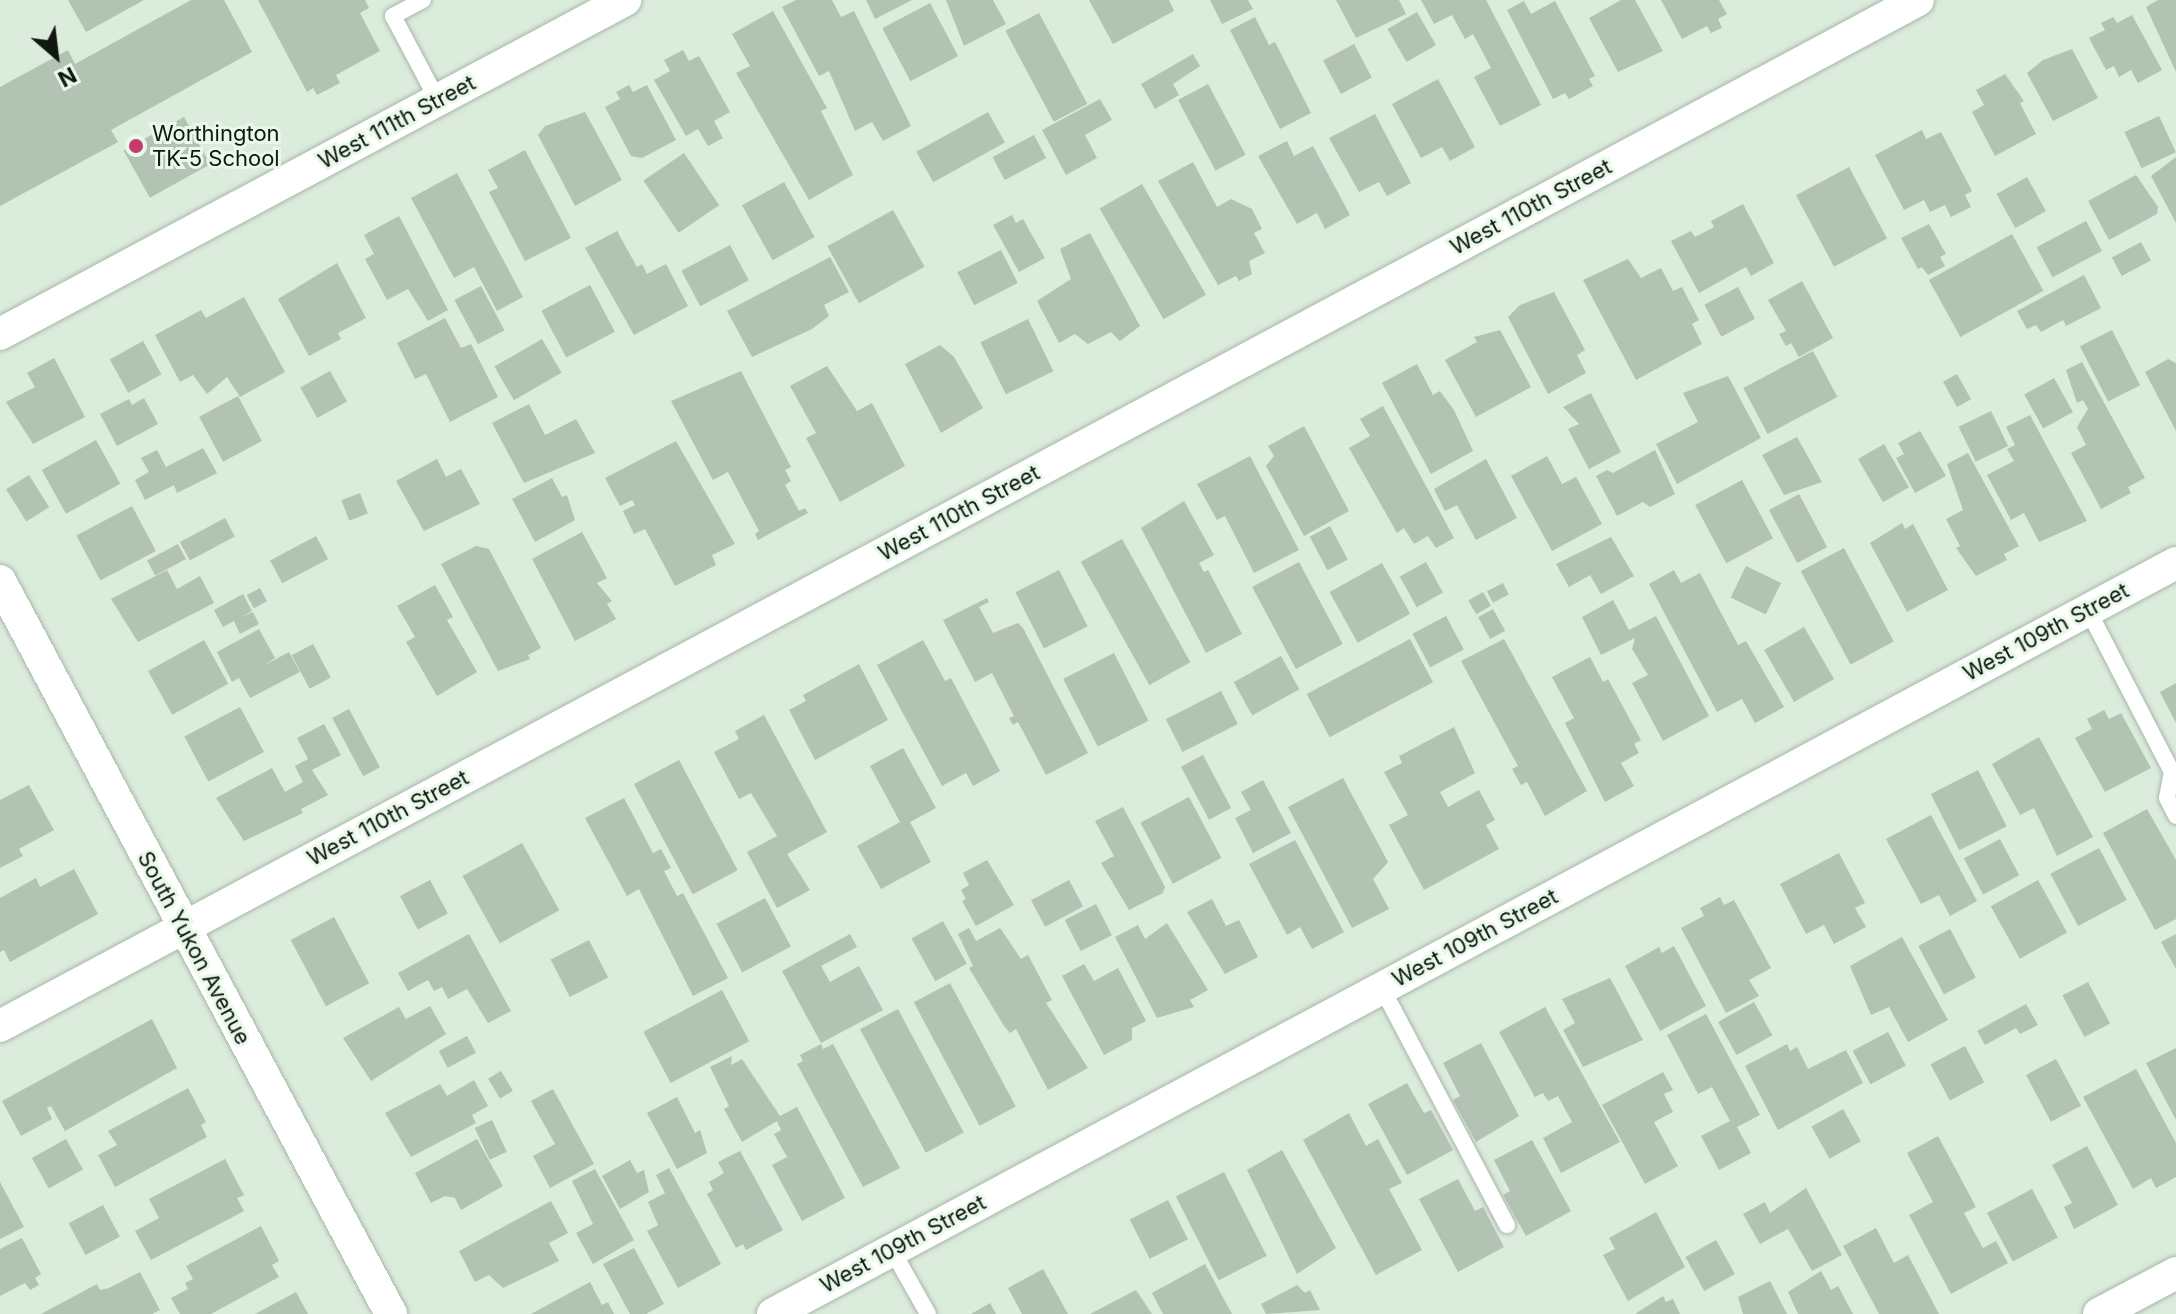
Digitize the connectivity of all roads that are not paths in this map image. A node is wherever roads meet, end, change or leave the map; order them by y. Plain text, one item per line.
1 (423, 0) edge
2 (625, 0) edge
3 (1918, 0) edge
4 (438, 101) junction
5 (0, 334) edge
6 (2176, 563) edge
7 (0, 581) edge
8 (2088, 610) junction
9 (2176, 816) edge
10 (183, 928) junction
11 (1382, 988) junction
12 (0, 1026) edge
13 (1507, 1225) dead end
14 (892, 1250) junction
15 (2176, 1273) edge
16 (391, 1314) edge
17 (773, 1314) edge
18 (928, 1314) edge
19 (2099, 1314) edge

1 - 4 lane
2 - 4 street, West 111th Street
3 - 10 street, West 110th Street
4 - 5 street, West 111th Street
6 - 8 street, West 109th Street
7 - 10 street, South Yukon Avenue
8 - 9 lane
8 - 11 street, West 109th Street
10 - 12 street, West 110th Street
10 - 16 street, South Yukon Avenue
11 - 13 lane
11 - 14 street, West 109th Street
14 - 17 street, West 109th Street
14 - 18 lane
15 - 19 street

